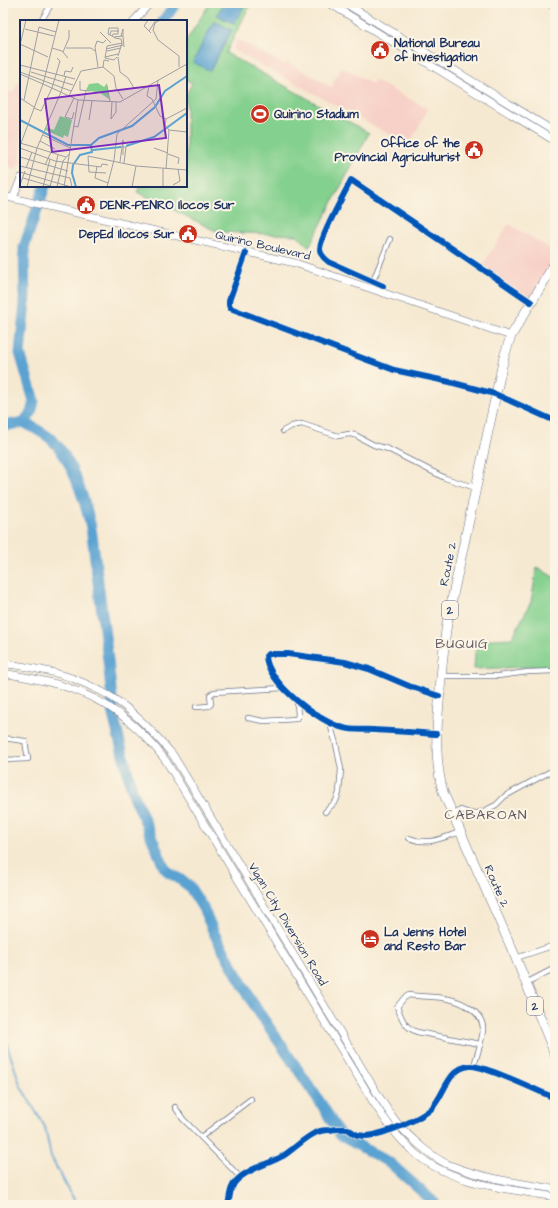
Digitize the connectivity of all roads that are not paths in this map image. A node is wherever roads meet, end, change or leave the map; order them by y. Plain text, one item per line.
1 (52, 3) edge
2 (150, 3) edge
3 (329, 3) edge
4 (344, 3) edge
5 (547, 3) edge
6 (555, 8) edge
7 (41, 20) edge
8 (135, 20) edge
9 (385, 28) junction
10 (380, 34) junction
11 (444, 64) junction
12 (440, 71) junction
13 (501, 104) junction
14 (554, 136) edge
15 (20, 181) edge
16 (3, 196) edge
17 (14, 198) junction
18 (390, 239) dead end
19 (246, 253) junction
20 (555, 263) edge
21 (373, 281) junction
22 (383, 286) dead end
23 (532, 302) junction
24 (511, 336) junction
25 (495, 394) junction
26 (555, 422) edge
27 (283, 431) dead end
28 (476, 488) junction
29 (3, 663) edge
30 (555, 671) edge
31 (3, 673) edge
32 (440, 676) junction
33 (283, 688) junction
34 (439, 696) junction
35 (297, 702) junction
36 (196, 708) dead end
37 (248, 718) dead end
38 (330, 724) junction
39 (436, 734) junction
40 (3, 738) edge
41 (3, 760) edge
42 (555, 769) edge
43 (324, 812) dead end
44 (452, 814) junction
45 (460, 832) junction
46 (410, 838) dead end
47 (555, 945) edge
48 (516, 958) junction
49 (555, 968) edge
50 (526, 983) junction
51 (480, 1044) junction
52 (555, 1054) edge
53 (474, 1066) junction
54 (555, 1098) edge
55 (251, 1099) dead end
56 (175, 1107) dead end
57 (399, 1126) junction
58 (392, 1130) junction
59 (201, 1137) junction
60 (240, 1177) junction
61 (555, 1189) edge
62 (555, 1197) edge
63 (228, 1205) edge

1 - 7 street
2 - 8 main road
3 - 10 main road
4 - 9 main road
5 - 6 street
9 - 10 main road
9 - 11 main road
10 - 12 main road
11 - 12 main road
11 - 13 main road
12 - 13 main road
13 - 14 main road
15 - 17 main road
16 - 17 main road, Quirino Boulevard
17 - 19 main road, Quirino Boulevard
18 - 21 street
19 - 24 main road, Quirino Boulevard
19 - 25 street
20 - 23 highway, Route 2 / 2
21 - 22 street
21 - 23 street
23 - 24 highway, Route 2 / 2
24 - 25 highway, Route 2 / 2
25 - 26 street
25 - 28 highway, Route 2 / 2
27 - 28 street
28 - 32 highway, Route 2 / 2
29 - 57 main road, Vigan City Diversion Road
30 - 32 street
31 - 58 main road, Vigan City Diversion Road
32 - 34 highway, Route 2 / 2
33 - 34 street
33 - 35 street
33 - 36 street
34 - 39 highway, Route 2 / 2
35 - 37 street
35 - 38 street
38 - 39 street
38 - 43 street
39 - 44 highway, Route 2 / 2
40 - 41 street
42 - 44 street
44 - 45 highway, Route 2 / 2
45 - 46 street
45 - 48 highway, Route 2 / 2
47 - 48 street
48 - 50 highway, Route 2 / 2
49 - 50 street
50 - 52 highway, Route 2 / 2
51 - 51 street
51 - 53 street
53 - 54 street
53 - 57 street
55 - 59 street
56 - 59 street
57 - 58 street
57 - 61 main road, Vigan City Diversion Road
58 - 60 street
58 - 62 main road, Vigan City Diversion Road
59 - 60 street
60 - 63 street

